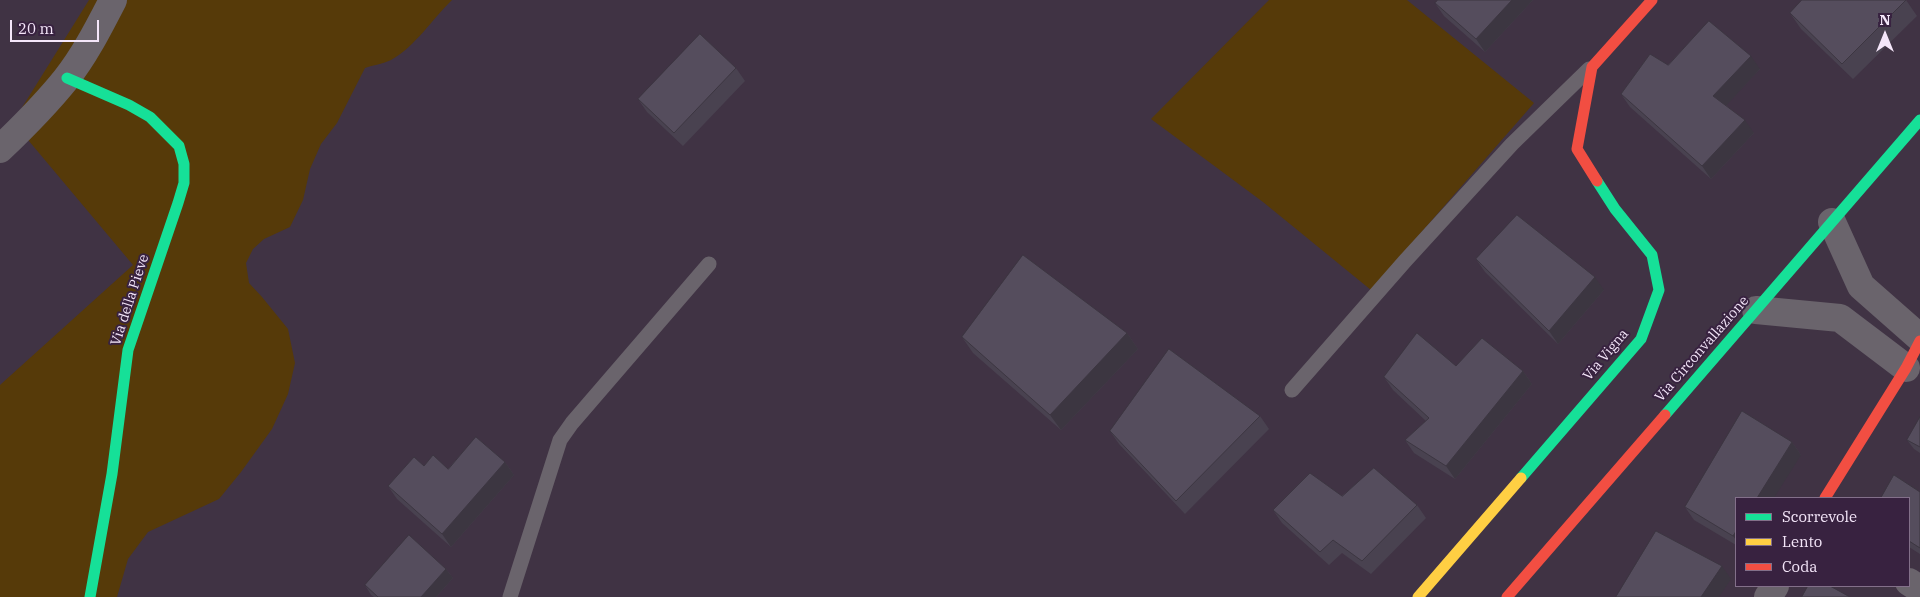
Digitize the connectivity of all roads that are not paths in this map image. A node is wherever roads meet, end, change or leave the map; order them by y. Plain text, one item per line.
1 (113, 0) edge
2 (1652, 0) edge
3 (1592, 67) junction
4 (66, 78) junction
5 (1920, 120) edge
6 (0, 150) edge
7 (1832, 222) junction
8 (708, 264) dead end
9 (1756, 310) junction
10 (1920, 339) edge
11 (1906, 368) junction
12 (1292, 390) dead end
13 (1827, 497) edge
14 (90, 597) edge
15 (510, 597) edge
16 (1418, 597) edge
17 (1507, 597) edge

1 - 4 street
2 - 3 street
3 - 12 lane
3 - 16 street, Via Vigna
4 - 6 street
4 - 14 street, Via della Pieve
5 - 7 street, Via Circonvallazione
7 - 9 street, Via Circonvallazione
7 - 10 street
8 - 15 lane
9 - 11 street
9 - 17 street, Via Circonvallazione
10 - 11 street
11 - 13 street

